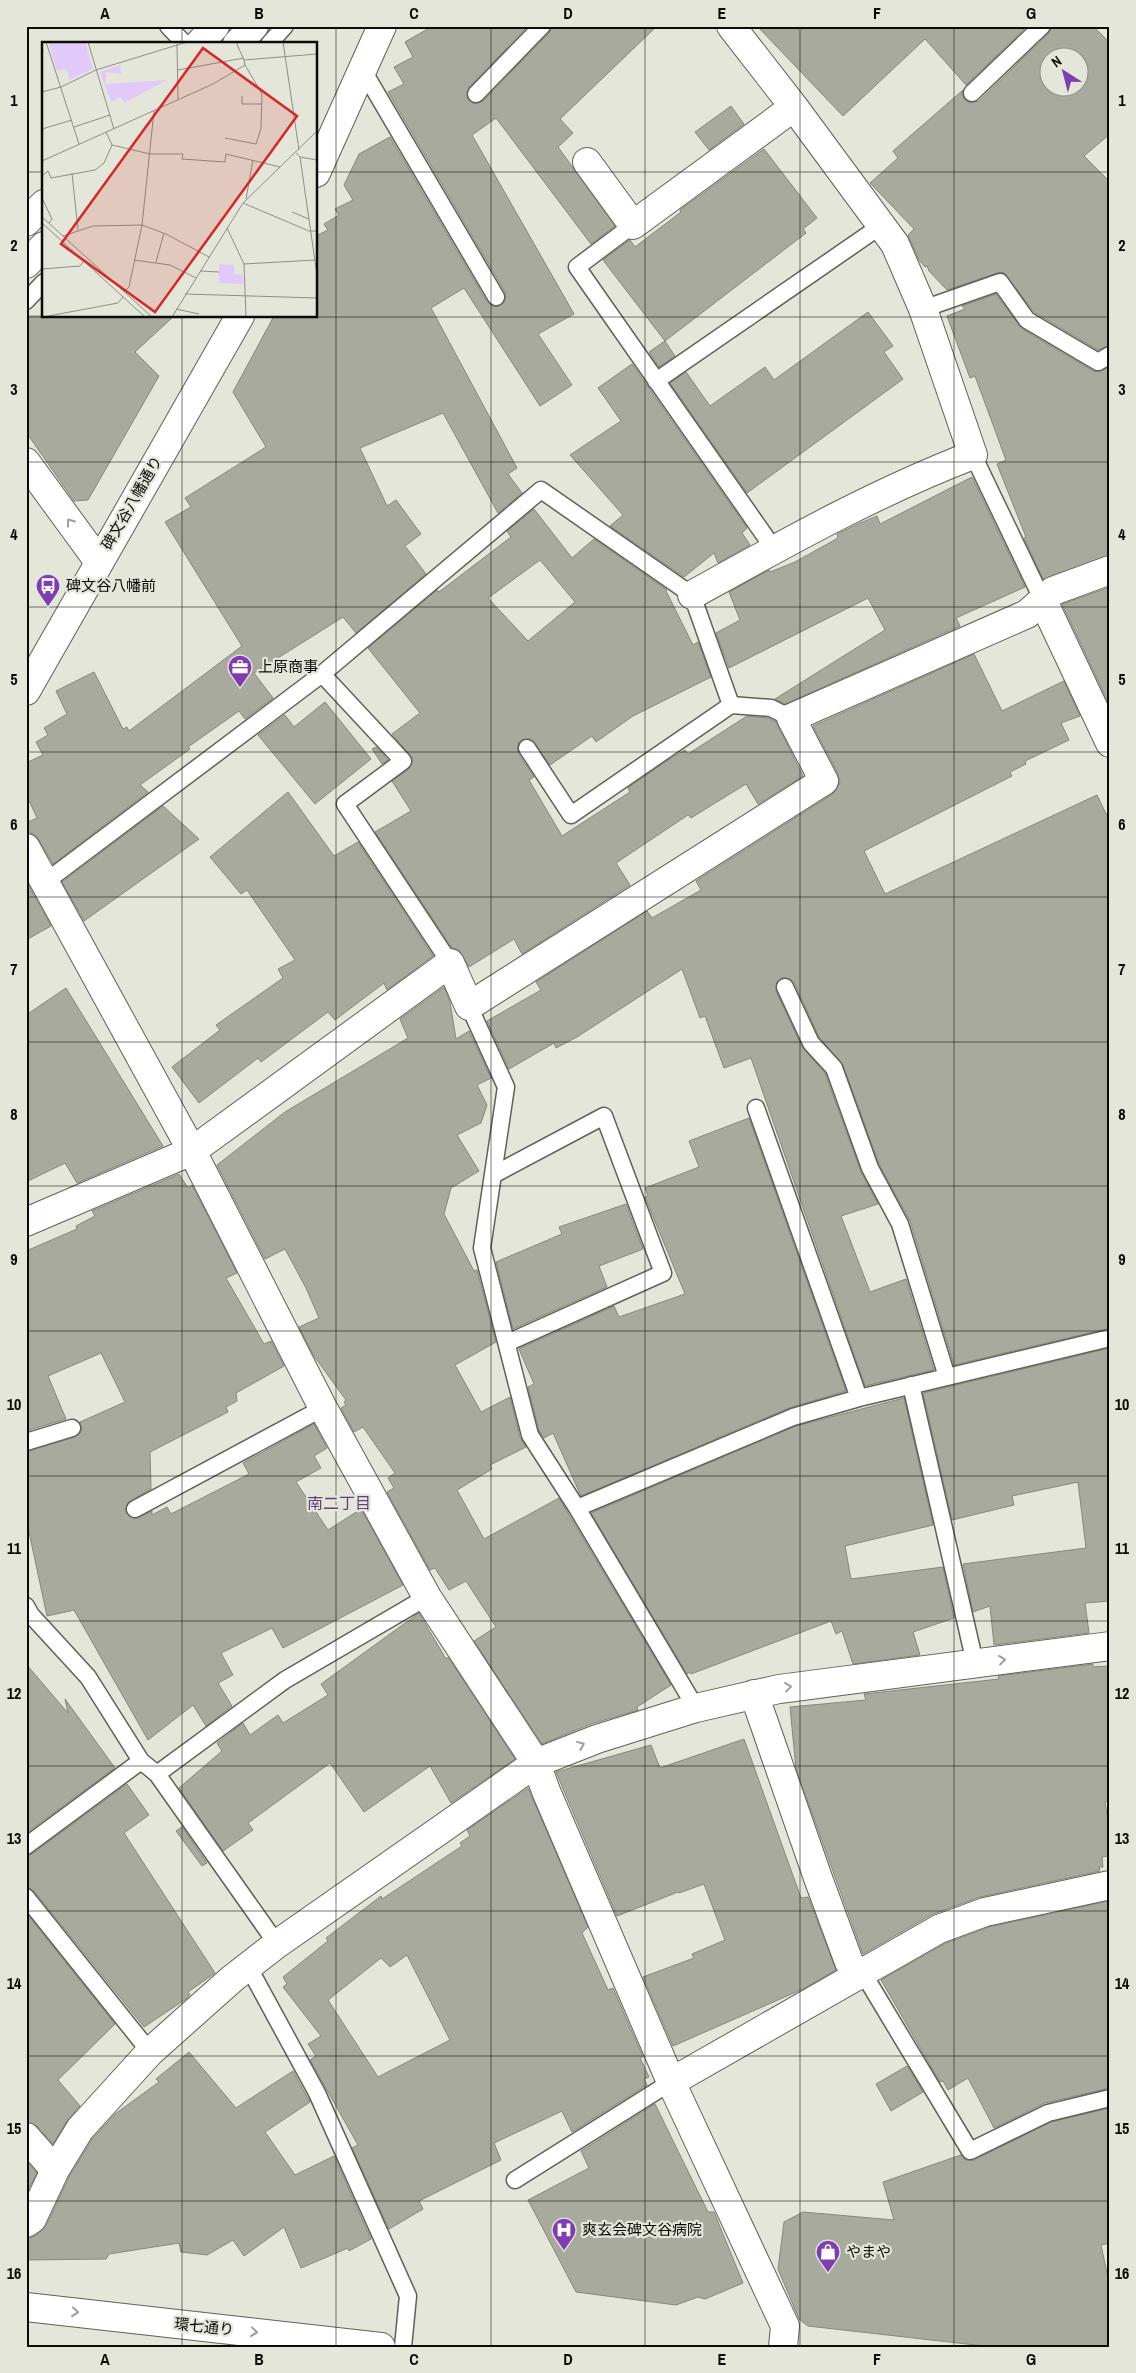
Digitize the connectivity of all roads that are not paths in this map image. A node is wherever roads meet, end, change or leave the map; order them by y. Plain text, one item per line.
1 (168, 26) edge
2 (215, 26) edge
3 (254, 26) edge
4 (285, 26) edge
5 (382, 26) edge
6 (542, 26) edge
7 (731, 26) edge
8 (1042, 26) edge
9 (183, 42) edge
10 (200, 42) edge
11 (239, 42) edge
12 (271, 42) edge
13 (364, 72) junction
14 (972, 93) dead end
15 (476, 94) dead end
16 (794, 107) junction
17 (587, 162) dead end
18 (318, 169) edge
19 (42, 206) edge
20 (26, 222) edge
21 (634, 225) junction
22 (882, 225) junction
23 (42, 248) edge
24 (26, 264) edge
25 (42, 284) edge
26 (496, 297) dead end
27 (26, 301) edge
28 (923, 308) junction
29 (239, 318) edge
30 (1110, 355) edge
31 (656, 380) junction
32 (973, 456) junction
33 (26, 462) edge
34 (774, 549) junction
35 (99, 562) junction
36 (1110, 570) edge
37 (692, 595) junction
38 (1043, 601) junction
39 (322, 674) junction
40 (26, 691) edge
41 (731, 705) junction
42 (791, 718) junction
43 (1110, 743) edge
44 (527, 748) dead end
45 (26, 848) edge
46 (44, 883) junction
47 (450, 964) junction
48 (785, 987) dead end
49 (469, 1006) junction
50 (756, 1108) dead end
51 (192, 1151) junction
52 (493, 1175) junction
53 (26, 1222) edge
54 (1110, 1338) edge
55 (507, 1343) junction
56 (947, 1377) junction
57 (911, 1386) junction
58 (859, 1398) junction
59 (323, 1408) junction
60 (72, 1428) dead end
61 (26, 1442) edge
62 (577, 1508) junction
63 (135, 1509) dead end
64 (427, 1597) junction
65 (26, 1606) edge
66 (1110, 1646) edge
67 (975, 1663) junction
68 (754, 1694) junction
69 (696, 1708) junction
70 (140, 1761) junction
71 (536, 1763) junction
72 (157, 1774) junction
73 (26, 1846) edge
74 (1110, 1885) edge
75 (26, 1897) edge
76 (277, 1944) junction
77 (248, 1966) junction
78 (861, 1975) junction
79 (150, 2052) junction
80 (671, 2082) junction
81 (1110, 2098) edge
82 (26, 2137) edge
83 (55, 2170) junction
84 (515, 2180) dead end
85 (26, 2223) edge
86 (26, 2307) edge
87 (381, 2347) edge
88 (404, 2347) edge
89 (782, 2347) edge

1 - 9 lane
2 - 10 street
3 - 11 street
4 - 12 lane
5 - 13 street
6 - 15 lane
7 - 16 street
8 - 14 lane
13 - 18 street
13 - 26 lane
16 - 21 street
16 - 22 street
17 - 21 street
19 - 20 street
21 - 31 lane
22 - 28 street
22 - 31 lane
23 - 24 street
25 - 27 lane
28 - 30 lane
28 - 32 street
29 - 35 street, 碑文谷八幡通り
31 - 34 lane
32 - 34 street
32 - 38 lane
35 -> 33 street
34 - 37 street
35 - 40 street, 碑文谷八幡通り
36 - 38 street
37 - 39 lane
37 - 41 lane
38 - 42 street
38 - 43 street
39 - 46 lane
39 - 47 lane
41 - 42 lane
41 - 44 lane
42 - 49 street
45 - 46 street
46 - 51 street
47 - 49 street
47 - 51 street
48 - 56 lane
49 - 52 lane
50 - 58 lane
51 - 53 street
51 - 59 street
52 - 55 lane
52 - 55 lane
54 - 56 lane
55 - 62 lane
56 - 57 lane
57 - 58 lane
57 - 67 lane
58 - 62 lane
59 - 63 lane
59 - 64 street
60 - 61 lane
62 - 69 lane
64 - 71 street
64 - 72 lane
65 - 70 lane
67 -> 66 street
68 -> 67 street
68 - 69 street
68 - 78 street
71 -> 69 street
70 - 72 lane
70 - 73 lane
71 - 76 street
71 - 80 street
72 - 76 lane
74 - 78 street
75 - 79 lane
76 - 77 street
77 - 79 street
77 - 88 lane
78 - 80 street
78 - 81 lane
79 - 83 street
80 - 84 lane
80 - 89 street
82 - 83 street
83 - 85 street
86 -> 87 street, 環七通り

